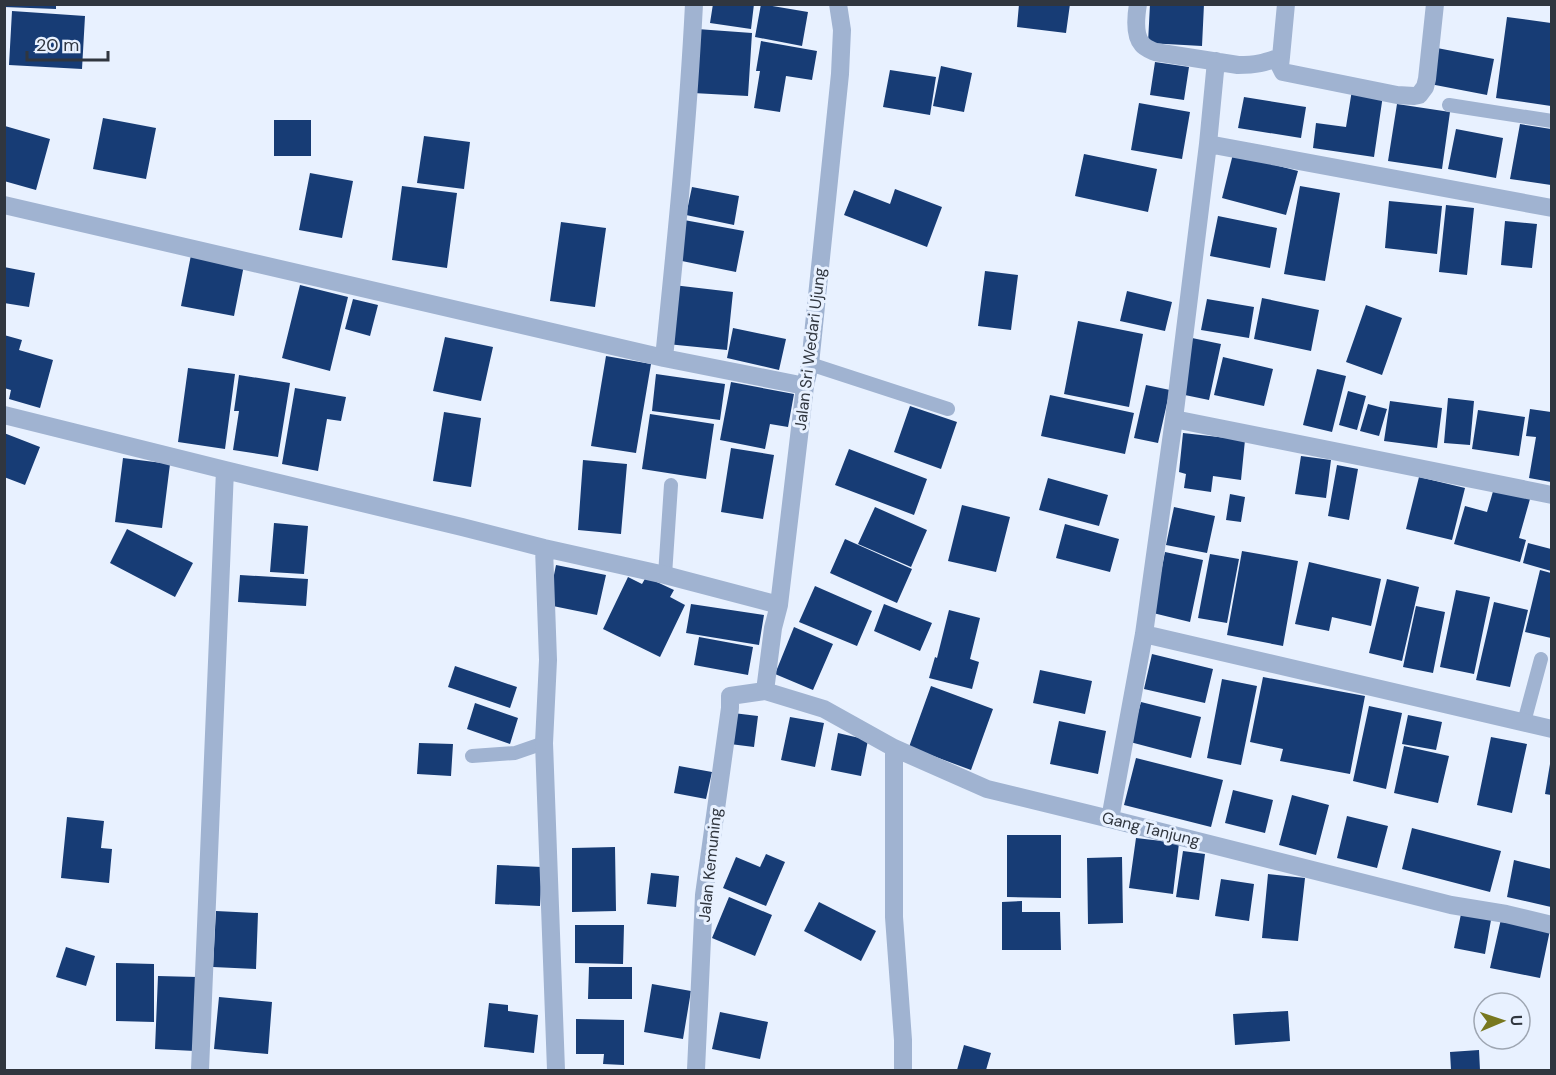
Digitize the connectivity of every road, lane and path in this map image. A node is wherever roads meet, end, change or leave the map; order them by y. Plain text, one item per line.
1 (694, 4) edge
2 (838, 4) edge
3 (1287, 4) edge
4 (1435, 4) edge
5 (1137, 7) edge
6 (1281, 57) junction
7 (1216, 61) junction
8 (1449, 105) dead end
9 (1551, 121) edge
10 (1208, 144) junction
11 (4, 204) edge
12 (1551, 208) edge
13 (664, 358) junction
14 (810, 364) junction
15 (805, 386) junction
16 (948, 409) dead end
17 (4, 415) edge
18 (1174, 418) junction
19 (225, 470) junction
20 (671, 485) dead end
21 (1551, 495) edge
22 (544, 548) junction
23 (665, 575) junction
24 (779, 605) junction
25 (1144, 634) junction
26 (1541, 659) dead end
27 (765, 692) junction
28 (1524, 722) junction
29 (1551, 729) edge
30 (544, 743) junction
31 (894, 748) junction
32 (472, 756) dead end
33 (1110, 819) junction
34 (1551, 925) edge
35 (200, 1071) edge
36 (556, 1071) edge
37 (696, 1071) edge
38 (903, 1071) edge

1 - 13 street
2 - 14 street, Jalan Sri Wedari Ujung
3 - 6 street
4 - 6 street
5 - 7 street
6 - 7 street
7 - 10 street
8 - 9 lane
10 - 12 street
10 - 18 street
11 - 13 street
13 - 15 street
14 - 15 street, Jalan Sri Wedari Ujung
14 - 16 lane
15 - 24 street, Jalan Sri Wedari Ujung
17 - 19 street
18 - 21 street
18 - 25 street
19 - 22 street
19 - 35 street
20 - 23 lane
22 - 23 street
22 - 30 street
23 - 24 street
24 - 27 street, Jalan Sri Wedari Ujung
25 - 28 street
25 - 33 street
26 - 28 lane
27 - 31 street, Gang Tanjung
27 - 37 street, Jalan Kemuning
28 - 29 street
30 - 32 lane
30 - 36 street
31 - 33 street, Gang Tanjung
31 - 38 street
33 - 34 street, Gang Tanjung

